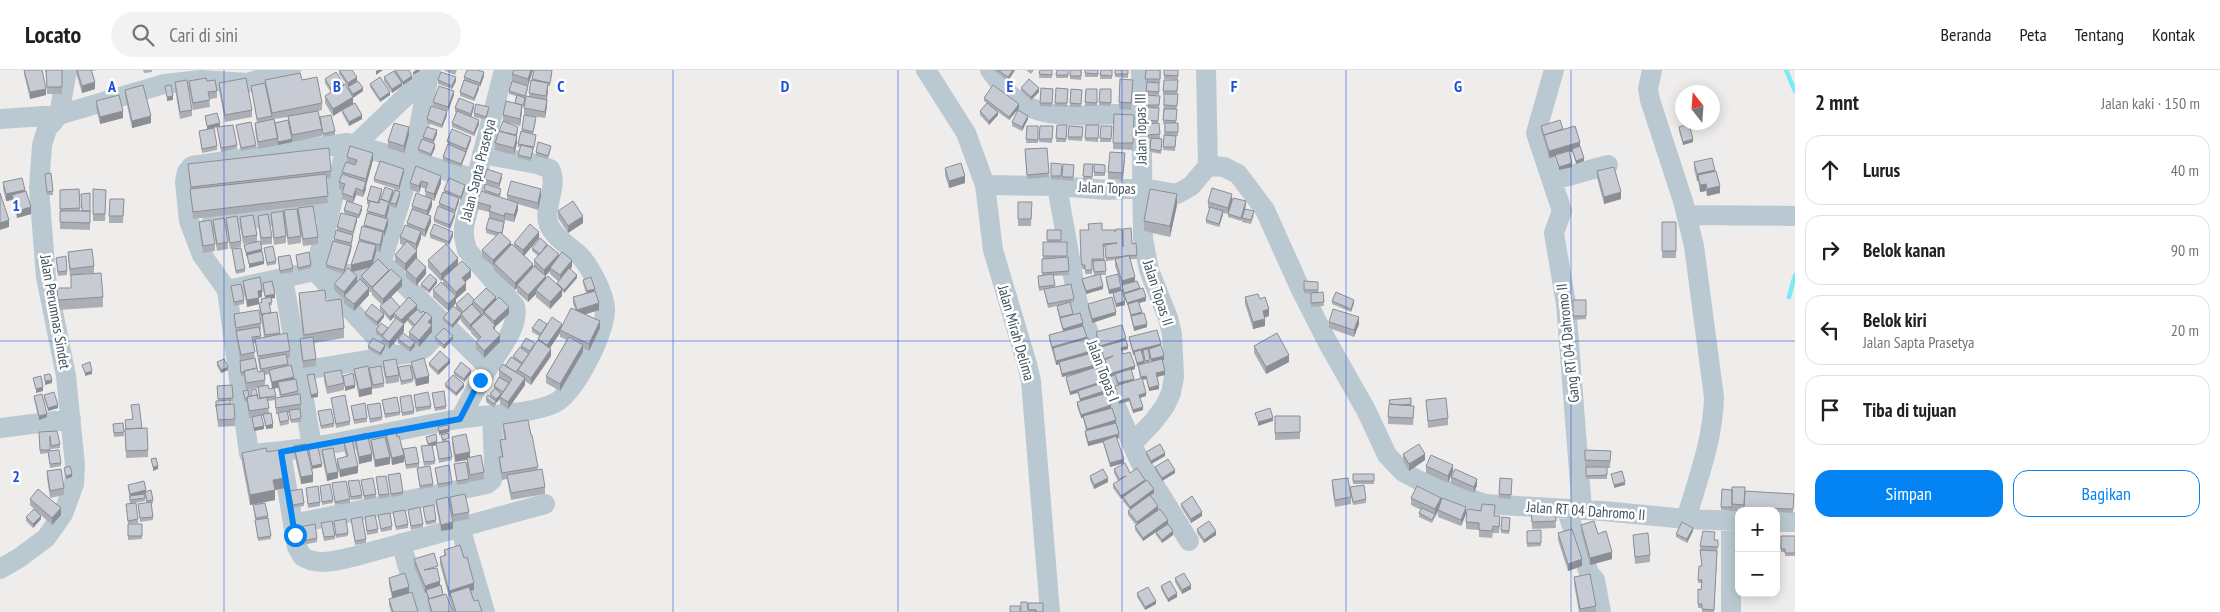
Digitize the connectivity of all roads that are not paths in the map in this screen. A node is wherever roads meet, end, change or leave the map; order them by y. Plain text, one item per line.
1 (67, 70) edge
2 (291, 70) edge
3 (504, 70) edge
4 (926, 70) edge
5 (990, 70) edge
6 (1140, 70) edge
7 (1206, 70) edge
8 (1554, 70) edge
9 (431, 72) edge
10 (1648, 73) edge
11 (201, 75) edge
12 (1140, 113) junction
13 (59, 115) junction
14 (0, 119) edge
15 (351, 144) junction
16 (482, 154) junction
17 (413, 160) junction
18 (1208, 161) junction
19 (1608, 165) dead end
20 (476, 179) junction
21 (1553, 180) junction
22 (985, 185) junction
23 (1057, 186) junction
24 (1143, 188) junction
25 (330, 209) junction
26 (1687, 215) junction
27 (1795, 216) edge
28 (191, 227) junction
29 (382, 261) junction
30 (315, 271) junction
31 (283, 278) junction
32 (226, 290) junction
33 (446, 326) junction
34 (392, 356) junction
35 (488, 367) junction
36 (299, 371) junction
37 (492, 414) junction
38 (71, 419) junction
39 (460, 419) junction
40 (0, 428) edge
41 (1132, 444) junction
42 (312, 446) junction
43 (281, 452) junction
44 (545, 504) dead end
45 (1574, 509) junction
46 (1686, 519) junction
47 (1735, 521) edge
48 (1780, 522) edge
49 (1795, 522) edge
50 (293, 524) junction
51 (460, 527) junction
52 (1189, 542) dead end
53 (401, 543) junction
54 (0, 568) edge
55 (420, 612) edge
56 (485, 612) edge
57 (1050, 612) edge
58 (1601, 612) edge
59 (1731, 612) edge

1 - 13 street
2 - 11 street
3 - 16 street, Jalan Sapta Prasetya
4 - 22 street, Jalan Mirah Delima
5 - 12 street
6 - 12 street, Jalan Topas III
7 - 18 street
8 - 21 street, Gang RT 04 Dahromo II
9 - 15 street
9 - 17 street
10 - 26 street
11 - 13 street
12 - 24 street, Jalan Topas III
13 - 14 street
13 - 38 street, Jalan Perumnas Sindet
15 - 17 street
15 - 25 street
15 - 28 street
16 - 20 street, Jalan Sapta Prasetya
16 - 37 street
17 - 20 street
17 - 29 street
18 - 24 street, Jalan Topas
18 - 45 street, Jalan RT 04 Dahromo II
19 - 21 street
20 - 35 street, Jalan Sapta Prasetya
21 - 45 street, Gang RT 04 Dahromo II
22 - 23 street, Jalan Topas
22 - 57 street, Jalan Mirah Delima
23 - 24 street, Jalan Topas
23 - 41 street, Jalan Topas I
24 - 41 street, Jalan Topas II
25 - 28 street
25 - 30 street
26 - 27 street
26 - 46 street
28 - 32 street
29 - 30 street
29 - 33 street
30 - 31 street
30 - 34 street
31 - 32 street
31 - 36 street
32 - 43 street
33 - 34 street
33 - 35 street
34 - 36 street
35 - 39 street, Jalan Sapta Prasetya
36 - 42 street
37 - 39 street
37 - 50 street
38 - 40 street
38 - 54 street, Jalan Perumnas Sindet
39 - 42 street
41 - 52 street, Jalan Topas I
42 - 43 street
43 - 50 street
44 - 51 street
45 - 46 street, Jalan RT 04 Dahromo II
45 - 58 street, Gang RT 04 Dahromo II
46 - 47 street, Jalan RT 04 Dahromo II
47 - 59 street
48 - 49 street
50 - 53 street
51 - 53 street
51 - 56 street
53 - 55 street

